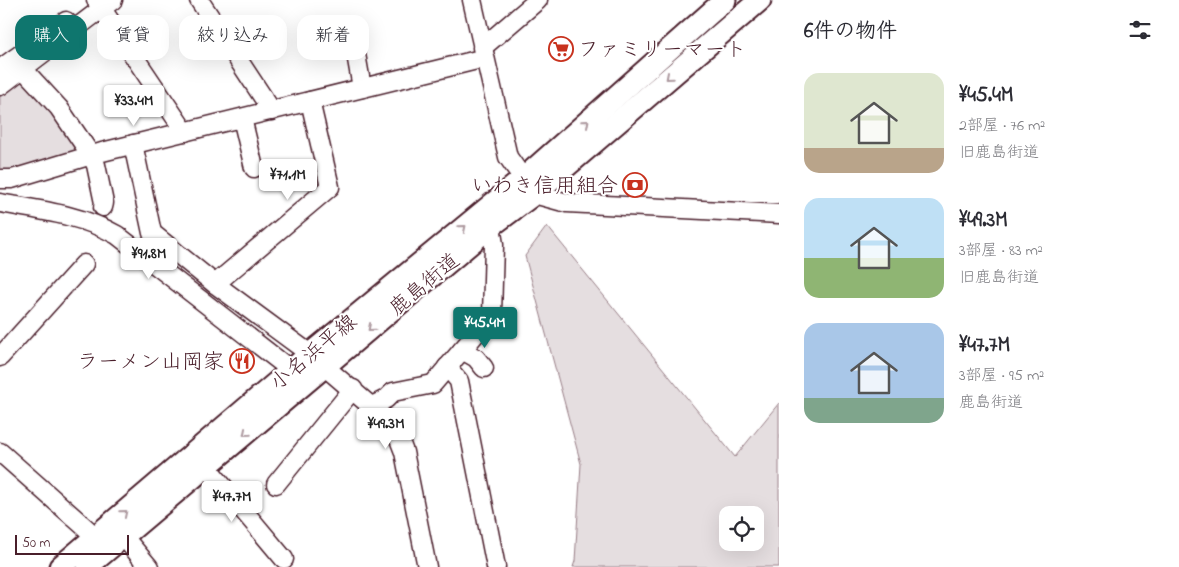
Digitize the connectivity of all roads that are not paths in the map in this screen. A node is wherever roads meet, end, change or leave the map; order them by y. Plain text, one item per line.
1 (199, 0) edge
2 (472, 0) edge
3 (538, 0) edge
4 (725, 0) edge
5 (760, 0) edge
6 (101, 2) edge
7 (483, 53) junction
8 (357, 60) edge
9 (12, 65) edge
10 (0, 86) edge
11 (362, 88) junction
12 (310, 101) junction
13 (272, 111) junction
14 (242, 118) junction
15 (185, 132) junction
16 (133, 144) junction
17 (91, 155) junction
18 (254, 168) dead end
19 (0, 179) edge
20 (529, 186) junction
21 (0, 203) edge
22 (103, 207) dead end
23 (779, 214) edge
24 (491, 226) junction
25 (84, 264) dead end
26 (215, 284) junction
27 (462, 350) junction
28 (0, 357) edge
29 (318, 361) junction
30 (447, 367) junction
31 (484, 368) dead end
32 (291, 370) junction
33 (353, 390) junction
34 (372, 406) junction
35 (0, 452) edge
36 (206, 466) junction
37 (276, 484) dead end
38 (123, 536) junction
39 (101, 544) junction
40 (284, 559) dead end
41 (60, 567) edge
42 (87, 567) edge
43 (149, 567) edge
44 (427, 567) edge
45 (496, 567) edge

1 - 13 street
2 - 7 street
3 - 7 street
20 -> 4 main road, 小名浜平線
5 -> 20 main road, 鹿島街道
6 - 9 street
6 - 15 street
7 - 11 street
7 - 20 street
8 - 11 street
9 - 10 street
9 - 17 street
11 - 12 street
12 - 13 street
12 - 26 street
13 - 14 street
14 - 15 street
14 - 18 street
15 - 16 street
16 - 17 street
16 - 26 street
17 - 19 street
17 - 22 street
20 - 23 street
20 - 24 main road, 鹿島街道
29 -> 20 main road, 小名浜平線
21 - 32 street
24 - 27 street
24 -> 29 main road, 鹿島街道
25 - 28 street
26 - 29 street
27 - 30 street
27 - 31 street
29 - 32 main road, 小名浜平線
29 - 33 street
29 -> 36 main road, 鹿島街道
30 - 34 street
30 - 45 street
39 -> 32 main road, 小名浜平線
33 - 34 street
33 - 37 street
34 - 44 street
35 - 39 street
36 - 38 main road, 鹿島街道
36 - 40 street
38 - 39 main road, 鹿島街道
38 - 43 street
39 - 41 main road, 小名浜平線
39 - 42 main road, 鹿島街道

